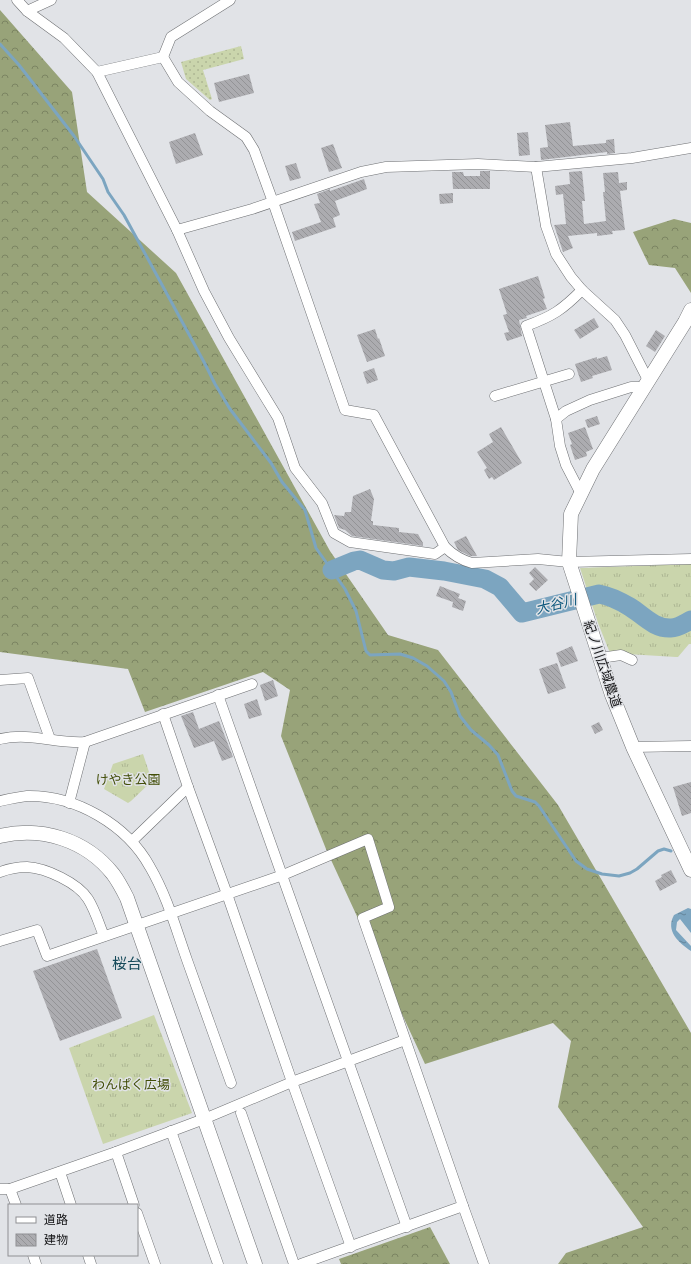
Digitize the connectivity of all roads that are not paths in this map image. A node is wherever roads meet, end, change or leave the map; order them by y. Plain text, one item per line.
1 (17, 0) edge
2 (51, 0) edge
3 (230, 0) edge
4 (27, 10) junction
5 (163, 56) junction
6 (97, 72) junction
7 (691, 148) edge
8 (536, 167) junction
9 (273, 202) junction
10 (177, 230) junction
11 (582, 290) junction
12 (691, 310) edge
13 (569, 374) dead end
14 (544, 382) junction
15 (646, 384) junction
16 (495, 396) dead end
17 (556, 419) junction
18 (580, 494) junction
19 (445, 547) junction
20 (691, 559) edge
21 (569, 562) junction
22 (600, 658) junction
23 (632, 660) dead end
24 (0, 680) edge
25 (252, 684) dead end
26 (218, 696) junction
27 (163, 714) junction
28 (0, 738) edge
29 (50, 738) junction
30 (85, 742) junction
31 (691, 746) edge
32 (633, 747) junction
33 (188, 787) junction
34 (0, 800) edge
35 (69, 802) junction
36 (0, 836) edge
37 (132, 841) junction
38 (691, 870) edge
39 (0, 872) edge
40 (283, 875) junction
41 (227, 894) junction
42 (171, 913) junction
43 (136, 925) junction
44 (104, 936) junction
45 (0, 941) edge
46 (406, 1040) junction
47 (349, 1061) junction
48 (292, 1082) junction
49 (231, 1083) dead end
50 (241, 1113) dead end
51 (204, 1119) junction
52 (171, 1132) junction
53 (116, 1152) junction
54 (60, 1172) junction
55 (5, 1189) edge
56 (15, 1204) edge
57 (71, 1204) edge
58 (134, 1204) edge
59 (463, 1206) junction
60 (138, 1216) edge
61 (407, 1227) junction
62 (352, 1247) junction
63 (155, 1264) edge
64 (218, 1264) edge
65 (255, 1264) edge
66 (294, 1264) edge
67 (301, 1264) edge
68 (484, 1264) edge

1 - 4 street
2 - 4 street
3 - 5 street
4 - 6 street
5 - 6 street
5 - 9 street
6 - 10 street
7 - 8 street
8 - 9 street
8 - 11 street
9 - 10 street
9 - 19 street
10 - 19 street
11 - 14 street
11 - 15 street
12 - 15 street, 紀ノ川広域農道
13 - 14 street
14 - 16 street
14 - 17 street
15 - 17 street
15 - 18 street, 紀ノ川広域農道
17 - 18 street
18 - 21 street, 紀ノ川広域農道
19 - 21 street
20 - 21 street
21 - 22 street, 紀ノ川広域農道
22 - 23 street
22 - 32 street, 紀ノ川広域農道
24 - 29 street
25 - 26 street
26 - 27 street
26 - 40 street
27 - 30 street
27 - 33 street
28 - 29 street
29 - 30 street
30 - 35 street
31 - 32 street
32 - 38 street, 紀ノ川広域農道
33 - 37 street
33 - 41 street
34 - 35 street
35 - 37 street
36 - 43 street
37 - 42 street
39 - 44 street
40 - 41 street
40 - 46 street
40 - 47 street
41 - 42 street
41 - 48 street
42 - 43 street
42 - 49 street
43 - 44 street
43 - 51 street
44 - 45 street
46 - 47 street
46 - 59 street
47 - 48 street
47 - 61 street
48 - 51 street
48 - 62 street
50 - 66 street
51 - 52 street
51 - 65 street
52 - 53 street
52 - 64 street
53 - 54 street
53 - 58 street
54 - 55 street
54 - 57 street
55 - 56 street
59 - 61 street
59 - 68 street
60 - 63 street
61 - 62 street
62 - 67 street

